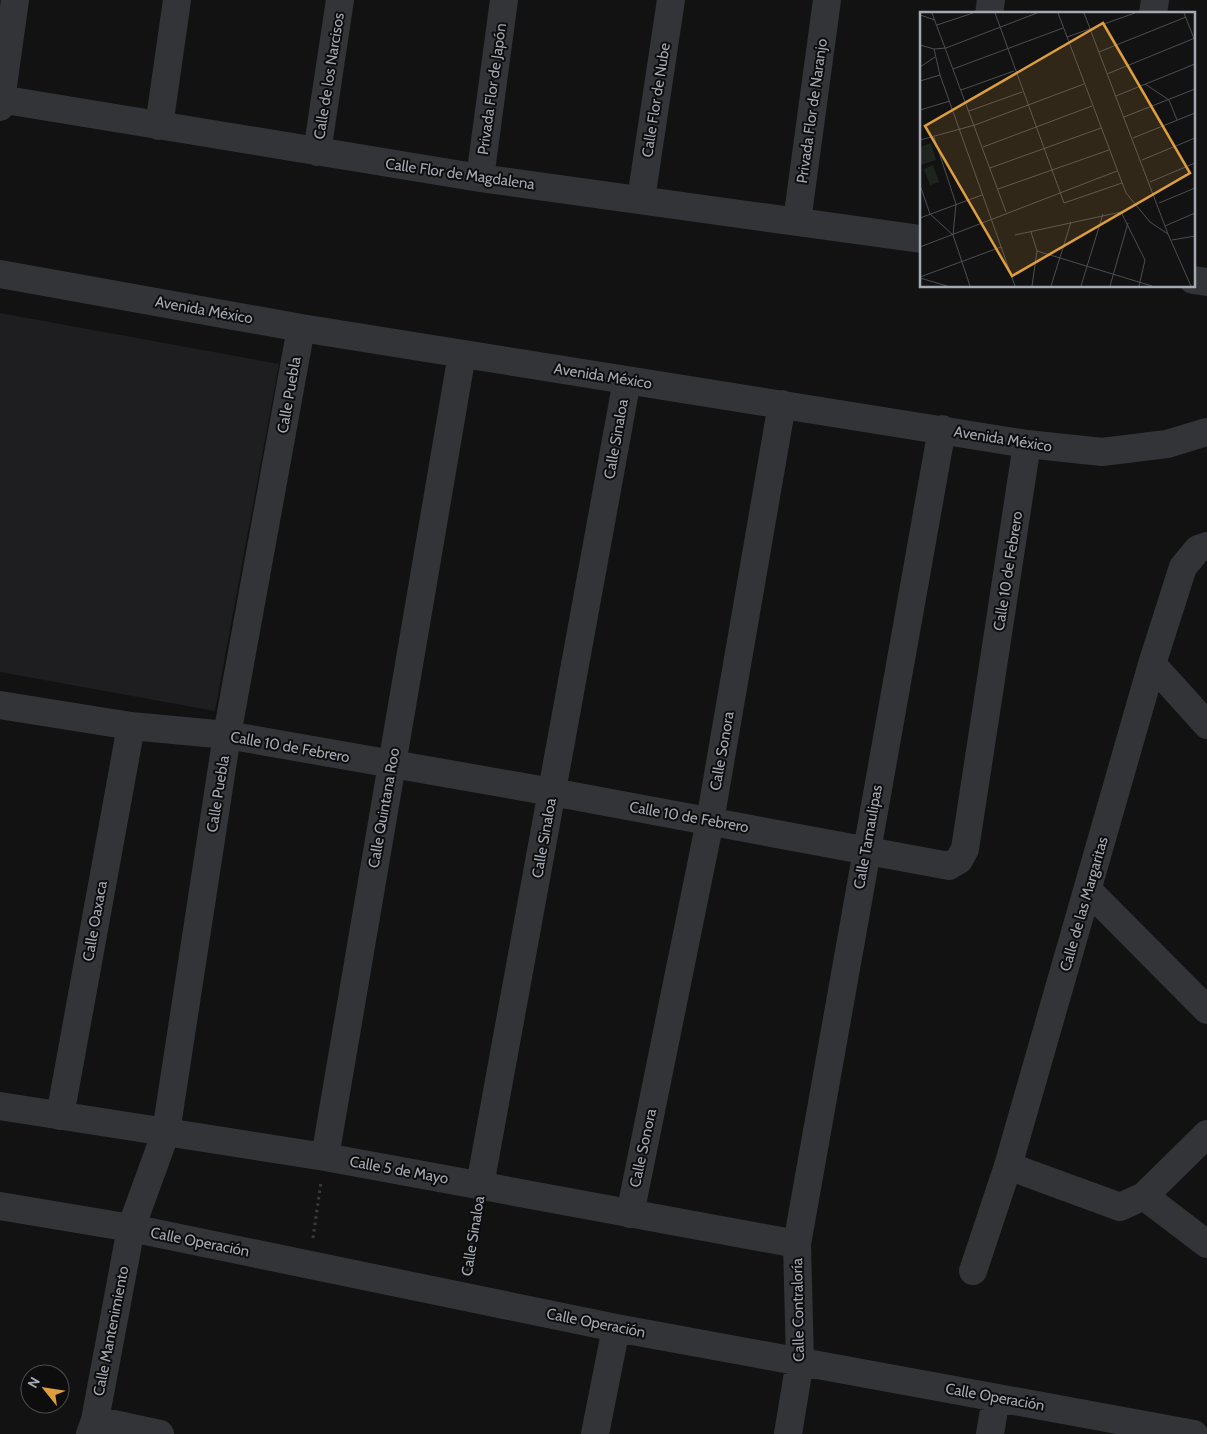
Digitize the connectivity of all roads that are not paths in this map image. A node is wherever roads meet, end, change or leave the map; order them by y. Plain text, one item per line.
1 (15, 0) edge
2 (176, 0) edge
3 (340, 0) edge
4 (504, 0) edge
5 (671, 0) edge
6 (827, 0) edge
7 (1, 102) edge
8 (160, 126) junction
9 (317, 152) junction
10 (480, 178) junction
11 (641, 199) junction
12 (797, 221) junction
13 (920, 239) edge
14 (0, 274) edge
15 (1194, 280) edge
16 (1207, 282) edge
17 (301, 328) junction
18 (462, 354) junction
19 (627, 380) junction
20 (782, 404) junction
21 (942, 430) junction
22 (1207, 432) edge
23 (1027, 444) junction
24 (1207, 546) edge
25 (1152, 664) junction
26 (0, 705) edge
27 (1207, 724) edge
28 (131, 726) junction
29 (227, 735) junction
30 (391, 764) junction
31 (552, 792) junction
32 (710, 822) junction
33 (865, 849) junction
34 (1088, 890) junction
35 (1207, 1010) edge
36 (0, 1106) edge
37 (60, 1116) junction
38 (166, 1132) junction
39 (1207, 1134) edge
40 (325, 1157) junction
41 (1008, 1166) junction
42 (480, 1185) junction
43 (1144, 1196) junction
44 (0, 1206) edge
45 (630, 1214) junction
46 (131, 1228) junction
47 (796, 1244) junction
48 (1207, 1244) edge
49 (973, 1271) dead end
50 (616, 1328) junction
51 (800, 1361) junction
52 (996, 1398) junction
53 (92, 1427) edge
54 (160, 1434) edge
55 (595, 1434) edge
56 (788, 1434) edge
57 (990, 1434) edge
58 (1194, 1434) edge

1 - 7 street
2 - 8 street
3 - 9 street, Calle de los Narcisos
4 - 10 street, Privada Flor de Japón
5 - 11 street, Calle Flor de Nube
6 - 12 street, Privada Flor de Naranjo
7 - 8 street, Calle Flor de Magdalena
8 - 9 street, Calle Flor de Magdalena
9 - 10 street, Calle Flor de Magdalena
10 - 11 street, Calle Flor de Magdalena
11 - 12 street, Calle Flor de Magdalena
12 - 13 street, Calle Flor de Magdalena
14 - 17 street, Avenida México
15 - 16 street
17 - 18 street, Avenida México
17 - 29 street, Calle Puebla
18 - 19 street, Avenida México
18 - 30 street, Calle Quintana Roo
19 - 20 street, Avenida México
19 - 31 street, Calle Sinaloa
20 - 21 street, Avenida México
20 - 32 street, Calle Sonora
21 - 23 street, Avenida México
21 - 33 street, Calle Tamaulipas
22 - 23 street, Avenida México
23 - 33 street, Calle 10 de Febrero
24 - 25 street, Calle de las Margaritas
25 - 27 street
25 - 34 street, Calle de las Margaritas
26 - 28 street, Calle 10 de Febrero
28 - 29 street, Calle 10 de Febrero
28 - 37 street, Calle Oaxaca
29 - 30 street, Calle 10 de Febrero
29 - 38 street, Calle Puebla
30 - 31 street, Calle 10 de Febrero
30 - 40 street, Calle Quintana Roo
31 - 32 street, Calle 10 de Febrero
31 - 42 street, Calle Sinaloa
32 - 33 street, Calle 10 de Febrero
32 - 45 street, Calle Sonora
33 - 47 street, Calle Tamaulipas
34 - 35 street
34 - 41 street, Calle de las Margaritas
36 - 37 street, Calle 5 de Mayo
37 - 38 street, Calle 5 de Mayo
38 - 40 street, Calle 5 de Mayo
38 - 46 street, Calle Puebla
39 - 43 street
40 - 42 street, Calle 5 de Mayo
41 - 43 street
41 - 49 street, Calle de las Margaritas
42 - 45 street, Calle 5 de Mayo
43 - 48 street
44 - 46 street, Calle Operación
45 - 47 street, Calle 5 de Mayo
46 - 50 street, Calle Operación
46 - 53 street, Calle Mantenimiento
47 - 51 street, Calle Contraloría
50 - 51 street, Calle Operación
50 - 55 street
51 - 52 street, Calle Operación
51 - 56 street, Calle Contraloría
52 - 57 street
52 - 58 street, Calle Operación
53 - 54 street

